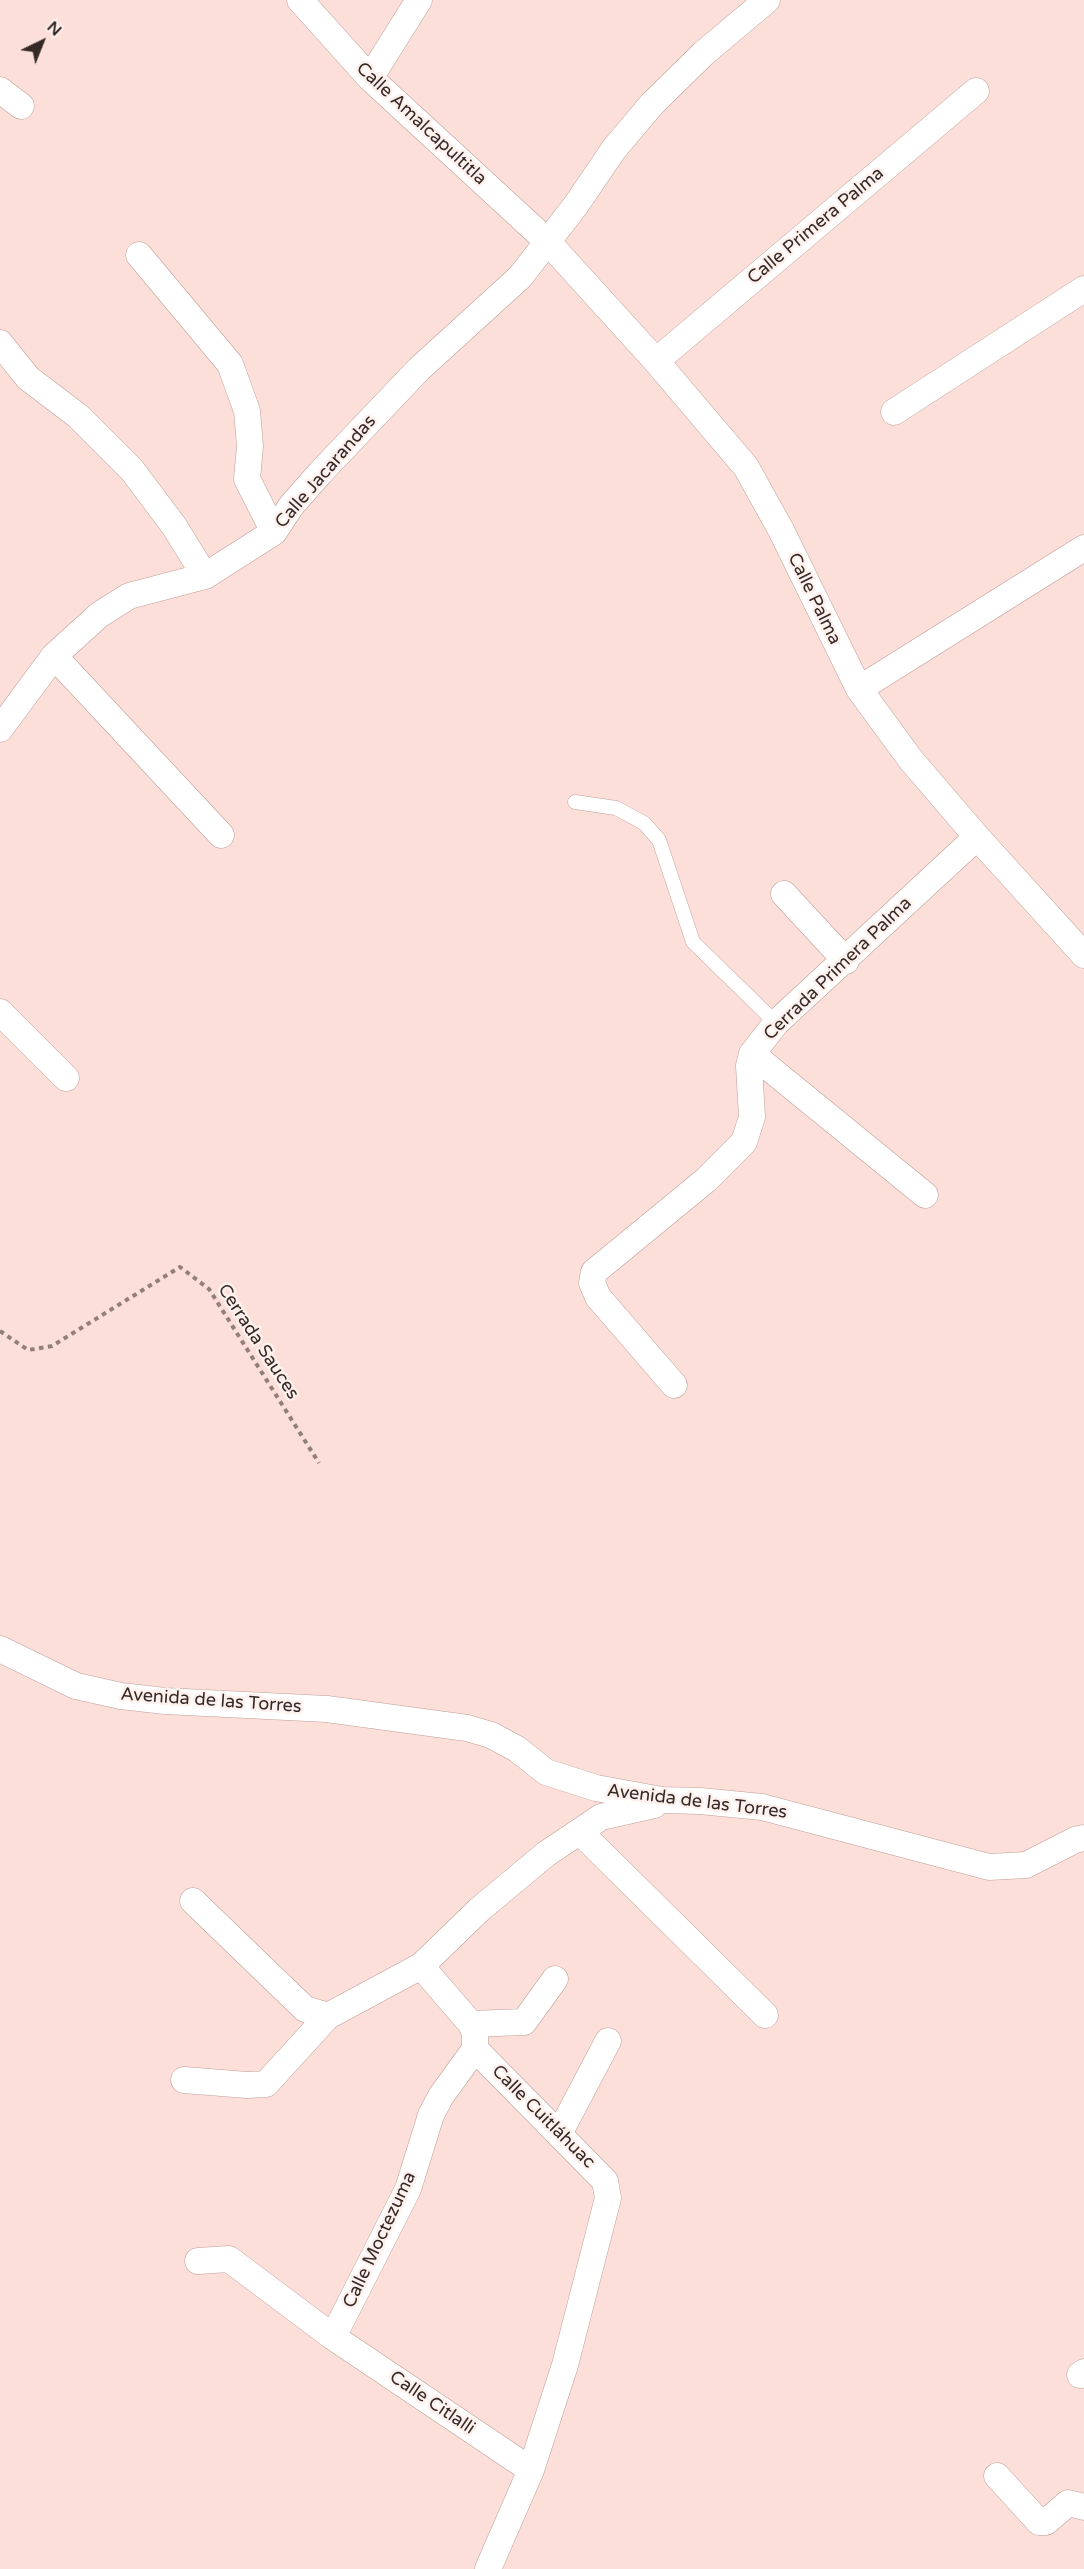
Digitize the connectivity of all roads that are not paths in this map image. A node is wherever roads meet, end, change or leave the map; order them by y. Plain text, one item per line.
1 (300, 0) edge
2 (419, 0) edge
3 (767, 0) edge
4 (370, 78) junction
5 (0, 90) edge
6 (976, 91) dead end
7 (21, 106) dead end
8 (548, 242) junction
9 (139, 255) dead end
10 (1084, 289) edge
11 (0, 343) edge
12 (656, 361) junction
13 (894, 412) dead end
14 (273, 532) junction
15 (1084, 548) edge
16 (205, 576) junction
17 (54, 656) junction
18 (859, 689) junction
19 (0, 729) edge
20 (575, 802) dead end
21 (221, 834) dead end
22 (977, 837) junction
23 (784, 894) dead end
24 (1084, 955) edge
25 (846, 961) junction
26 (0, 1012) edge
27 (776, 1023) junction
28 (752, 1054) junction
29 (66, 1078) dead end
30 (926, 1195) dead end
31 (674, 1385) dead end
32 (0, 1648) edge
33 (662, 1800) junction
34 (581, 1833) junction
35 (1084, 1838) edge
36 (193, 1901) dead end
37 (421, 1966) junction
38 (555, 1979) dead end
39 (765, 2015) dead end
40 (328, 2016) junction
41 (473, 2036) junction
42 (608, 2042) dead end
43 (184, 2080) dead end
44 (559, 2134) junction
45 (198, 2261) dead end
46 (333, 2337) junction
47 (531, 2470) junction
48 (997, 2476) dead end
49 (1084, 2507) edge
50 (488, 2569) edge

1 - 4 street, Calle Amalcapultitla
2 - 4 street
3 - 8 street, Calle Jacarandas
4 - 8 street, Calle Amalcapultitla
5 - 7 street
6 - 12 street, Calle Primera Palma
8 - 12 street, Calle Palma
8 - 14 street, Calle Jacarandas
9 - 14 street
10 - 13 street
11 - 16 street
12 - 18 street, Calle Palma
14 - 16 street, Calle Jacarandas
15 - 18 street
16 - 17 street, Calle Jacarandas
17 - 19 street, Calle Jacarandas
17 - 21 street
18 - 22 street, Calle Palma
20 - 27 lane
22 - 24 street, Calle Palma
22 - 25 street, Cerrada Primera Palma
23 - 25 street
25 - 27 street, Cerrada Primera Palma
26 - 29 street
27 - 28 street, Cerrada Primera Palma
28 - 30 street
28 - 31 street, Cerrada Primera Palma
32 - 33 street, Avenida de las Torres
33 - 34 street
33 - 35 street, Avenida de las Torres
34 - 37 street
34 - 39 street
36 - 40 street
37 - 40 street
37 - 41 street, Calle Cuitláhuac
38 - 41 street
40 - 43 street
41 - 44 street, Calle Cuitláhuac
41 - 46 street, Calle Moctezuma
42 - 44 street
44 - 47 street, Calle Cuitláhuac
45 - 46 street, Calle Citlalli
46 - 47 street, Calle Citlalli
47 - 50 street, Calle Cuitláhuac
48 - 49 street

